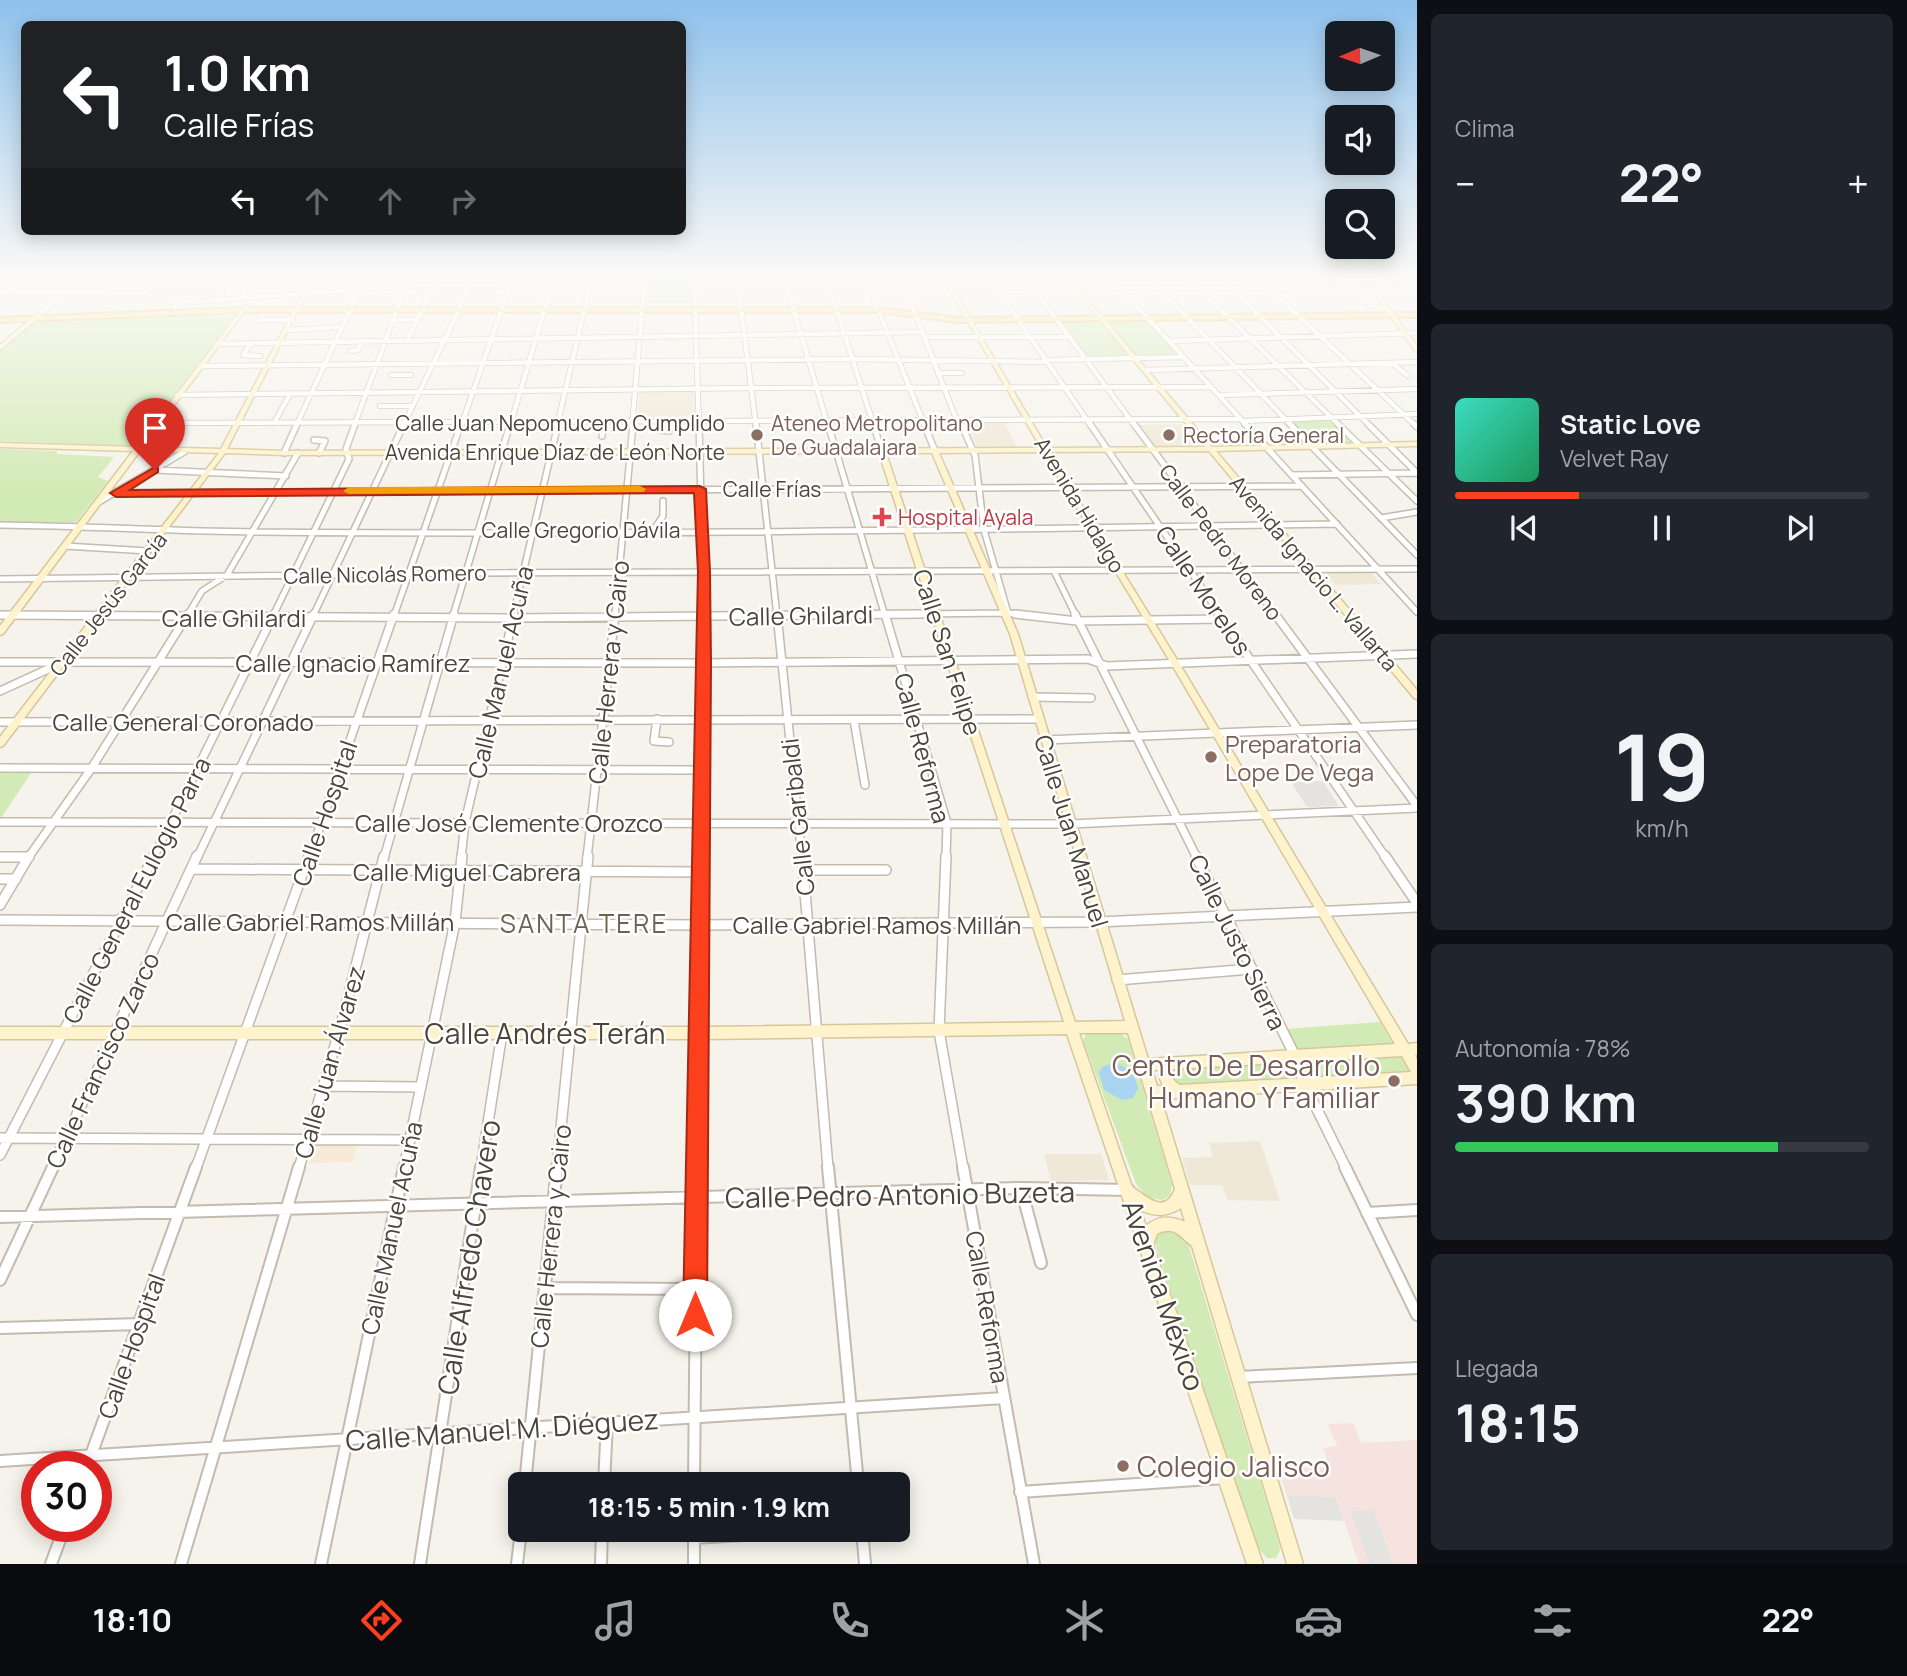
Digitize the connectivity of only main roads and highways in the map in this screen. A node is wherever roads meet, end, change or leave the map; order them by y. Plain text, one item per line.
1 (212, 350) edge
2 (277, 350) edge
3 (988, 350) edge
4 (1129, 350) edge
5 (0, 444) edge
6 (1417, 444) edge
7 (1211, 449) junction
8 (136, 450) junction
9 (883, 451) junction
10 (935, 451) junction
11 (1046, 451) junction
12 (222, 453) junction
13 (0, 632) edge
14 (1417, 696) edge
15 (0, 744) edge
16 (1071, 1027) junction
17 (1131, 1027) junction
18 (0, 1033) edge
19 (1411, 1049) edge
20 (1170, 1063) junction
21 (1143, 1065) junction
22 (1417, 1070) edge
23 (1417, 1078) edge
24 (1180, 1092) junction
25 (1152, 1094) junction
26 (1179, 1183) junction
27 (1129, 1190) junction
28 (1147, 1242) junction
29 (1198, 1247) junction
30 (1255, 1564) edge
31 (1295, 1564) edge

1 - 8 main road
2 - 12 main road, Calle Jesús García
3 - 11 main road, Avenida Hidalgo
4 - 7 main road, Avenida Ignacio L. Vallarta
5 - 8 main road, Avenida Enrique Díaz de León Norte
6 - 7 main road, Avenida Enrique Díaz de León Norte
7 - 11 main road, Avenida Enrique Díaz de León Norte
7 - 14 main road, Avenida Ignacio L. Vallarta
8 - 12 main road, Avenida Enrique Díaz de León Norte
8 - 13 main road
9 - 10 main road, Avenida Enrique Díaz de León Norte
9 - 12 main road, Avenida Enrique Díaz de León Norte
9 - 16 main road, Calle San Felipe
10 - 11 main road, Avenida Enrique Díaz de León Norte
10 - 17 main road, Calle Juan Manuel
11 - 19 main road, Avenida Hidalgo
12 - 15 main road, Calle Jesús García
16 - 17 main road, Calle Andrés Terán
16 - 18 main road, Calle Andrés Terán
16 - 27 main road, Avenida México
17 - 21 main road, Avenida México
19 - 20 main road
19 - 22 main road
20 - 21 main road
20 - 24 main road
21 - 25 main road, Avenida México
23 - 24 main road
24 - 25 main road
25 - 26 main road, Avenida México
26 - 27 main road
26 - 29 main road, Avenida México
27 - 28 main road, Avenida México
28 - 29 main road
28 - 30 main road, Avenida México
29 - 31 main road, Avenida México

